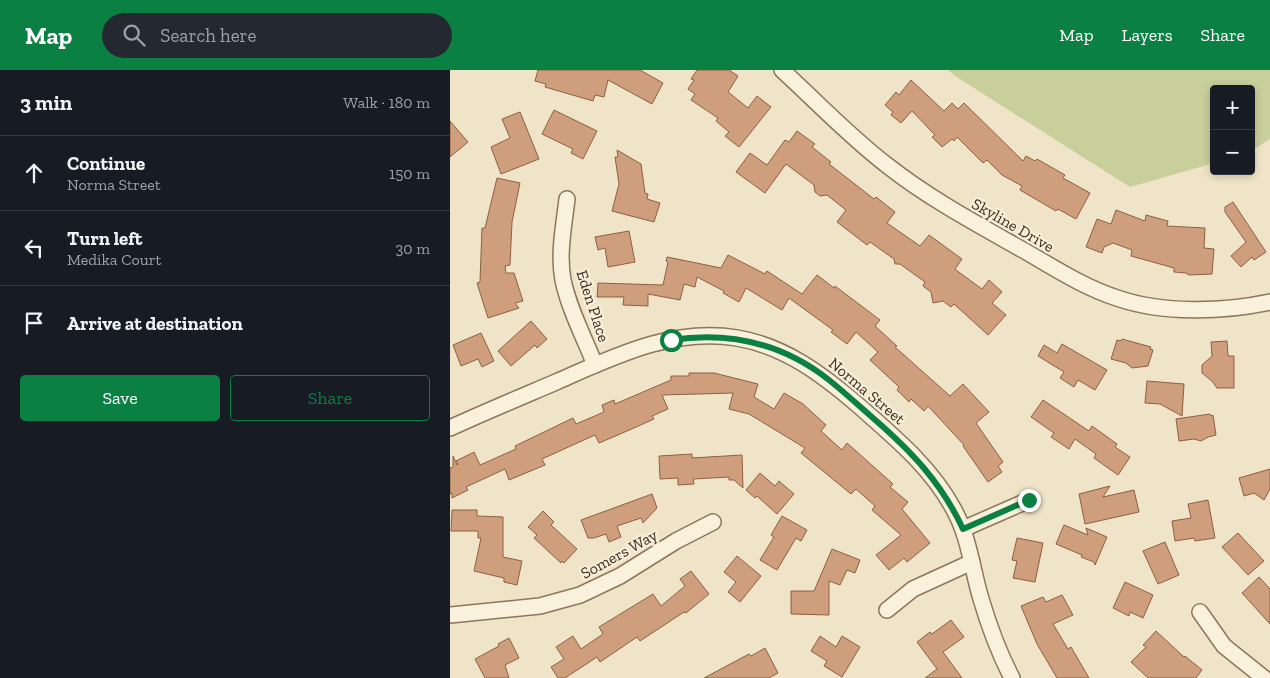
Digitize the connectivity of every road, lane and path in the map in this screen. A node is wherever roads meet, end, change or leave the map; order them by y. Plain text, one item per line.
1 (782, 70) edge
2 (567, 199) dead end
3 (1270, 302) edge
4 (595, 364) junction
5 (450, 428) edge
6 (1029, 500) dead end
7 (712, 522) dead end
8 (963, 529) junction
9 (972, 562) junction
10 (887, 610) dead end
11 (1200, 612) dead end
12 (450, 615) edge
13 (1012, 678) edge
14 (1264, 678) edge

1 - 3 street, Skyline Drive
2 - 4 street, Eden Place
4 - 5 street, Norma Street
4 - 8 street, Norma Street
6 - 8 street
7 - 12 street, Somers Way
8 - 9 street, Norma Street
9 - 10 street
9 - 13 street, Norma Street
11 - 14 street

